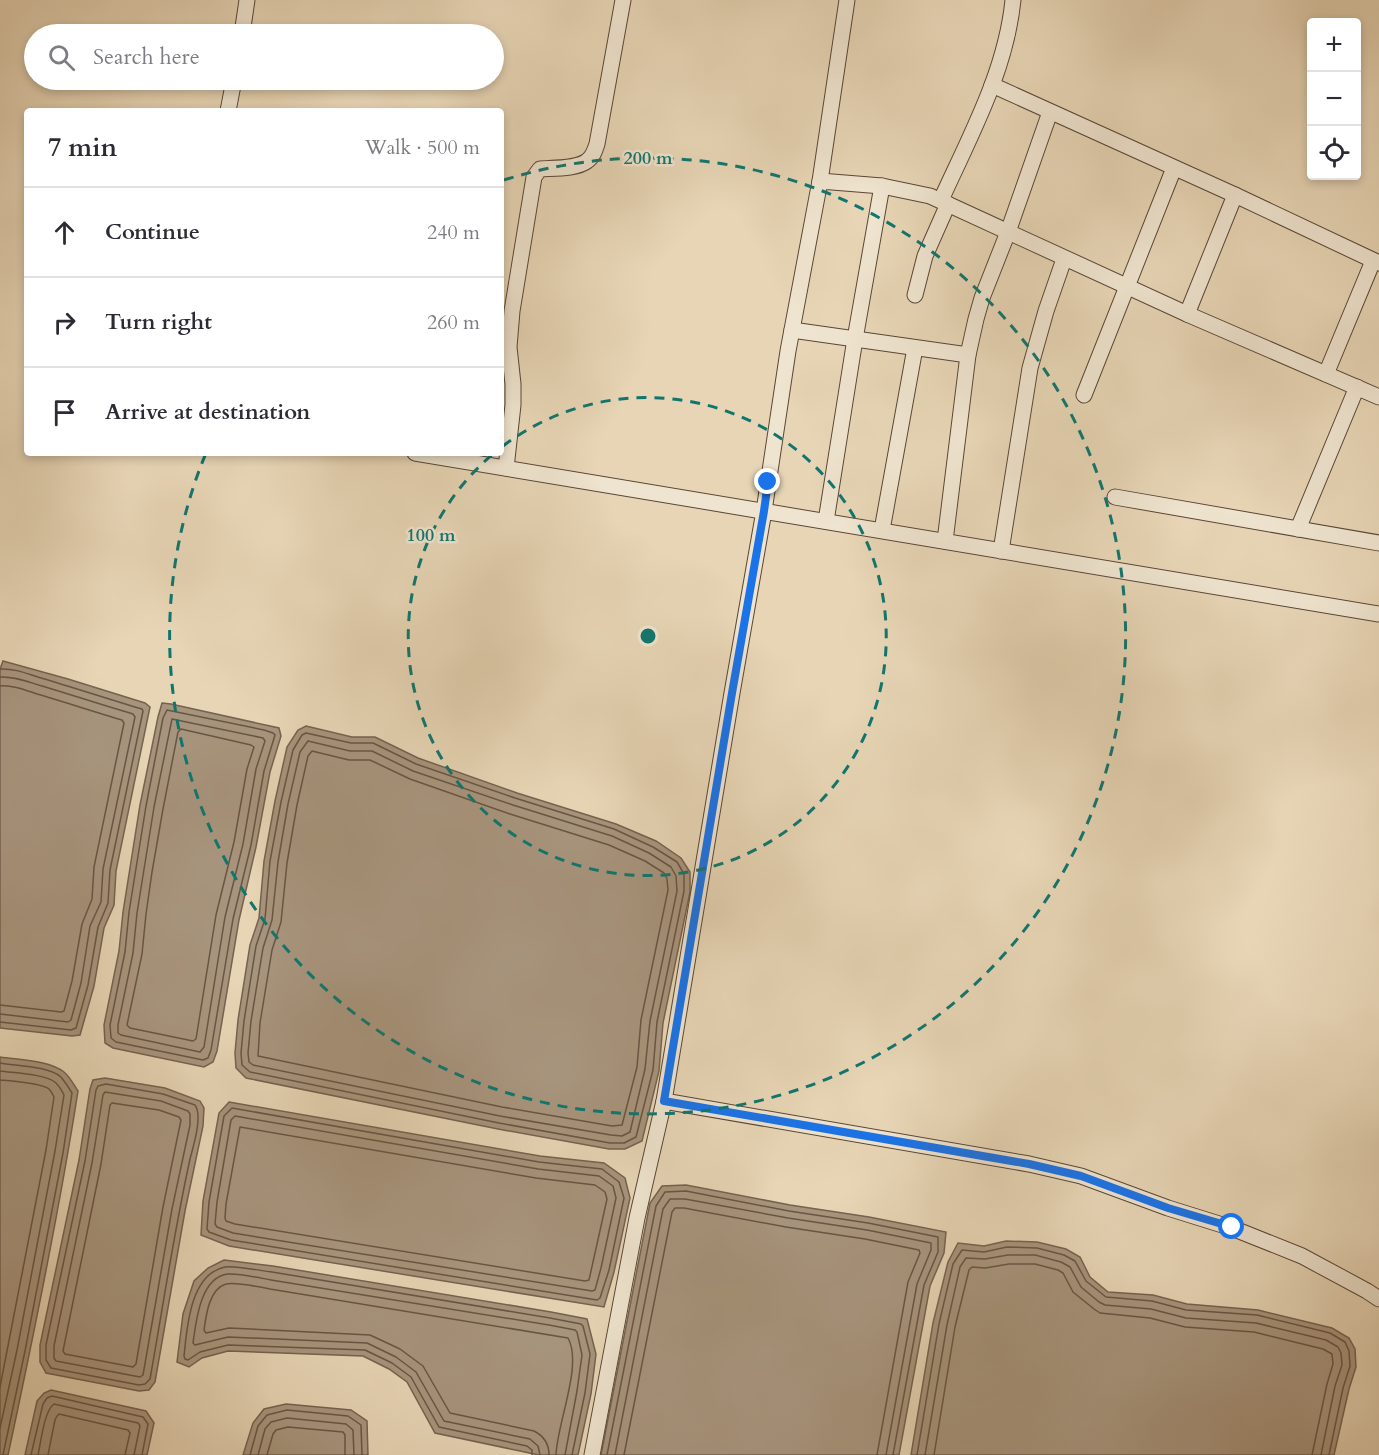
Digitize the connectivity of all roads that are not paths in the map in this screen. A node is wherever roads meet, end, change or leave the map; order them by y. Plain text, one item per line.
1 (247, 0) edge
2 (623, 0) edge
3 (847, 0) edge
4 (1013, 0) edge
5 (243, 24) edge
6 (992, 85) junction
7 (232, 90) edge
8 (229, 108) edge
9 (1050, 112) junction
10 (1174, 168) junction
11 (820, 181) junction
12 (882, 186) junction
13 (1235, 195) junction
14 (945, 202) junction
15 (1008, 232) junction
16 (1064, 259) junction
17 (1376, 262) edge
18 (1126, 287) junction
19 (915, 295) dead end
20 (1187, 314) junction
21 (792, 330) junction
22 (855, 339) junction
23 (915, 348) junction
24 (968, 355) junction
25 (1326, 374) junction
26 (1357, 387) junction
27 (1084, 395) dead end
28 (1379, 397) edge
29 (433, 456) edge
30 (506, 468) junction
31 (1115, 496) dead end
32 (764, 511) junction
33 (826, 521) junction
34 (1298, 529) junction
35 (882, 530) junction
36 (945, 541) junction
37 (1379, 543) edge
38 (1001, 551) junction
39 (1379, 614) edge
40 (664, 1101) junction
41 (1379, 1299) edge
42 (592, 1455) edge

1 - 5 street
2 - 30 street
3 - 11 street
4 - 6 street
6 - 9 street
6 - 14 street
7 - 8 street
9 - 10 street
9 - 15 street
10 - 13 street
10 - 18 street
11 - 12 street
11 - 21 street
12 - 14 street
12 - 22 street
13 - 17 street
13 - 20 street
14 - 15 street
14 - 19 street
15 - 16 street
15 - 24 street
16 - 18 street
16 - 38 street
17 - 25 street
18 - 20 street
18 - 27 street
20 - 25 street
21 - 22 street
21 - 32 street
22 - 23 street
22 - 33 street
23 - 24 street
23 - 35 street
24 - 36 street
25 - 26 street
26 - 28 street
26 - 34 street
29 - 30 street
30 - 32 street
31 - 34 street
32 - 33 street
32 - 40 street
33 - 35 street
34 - 37 street
35 - 36 street
36 - 38 street
38 - 39 street
40 - 41 street
40 - 42 street

